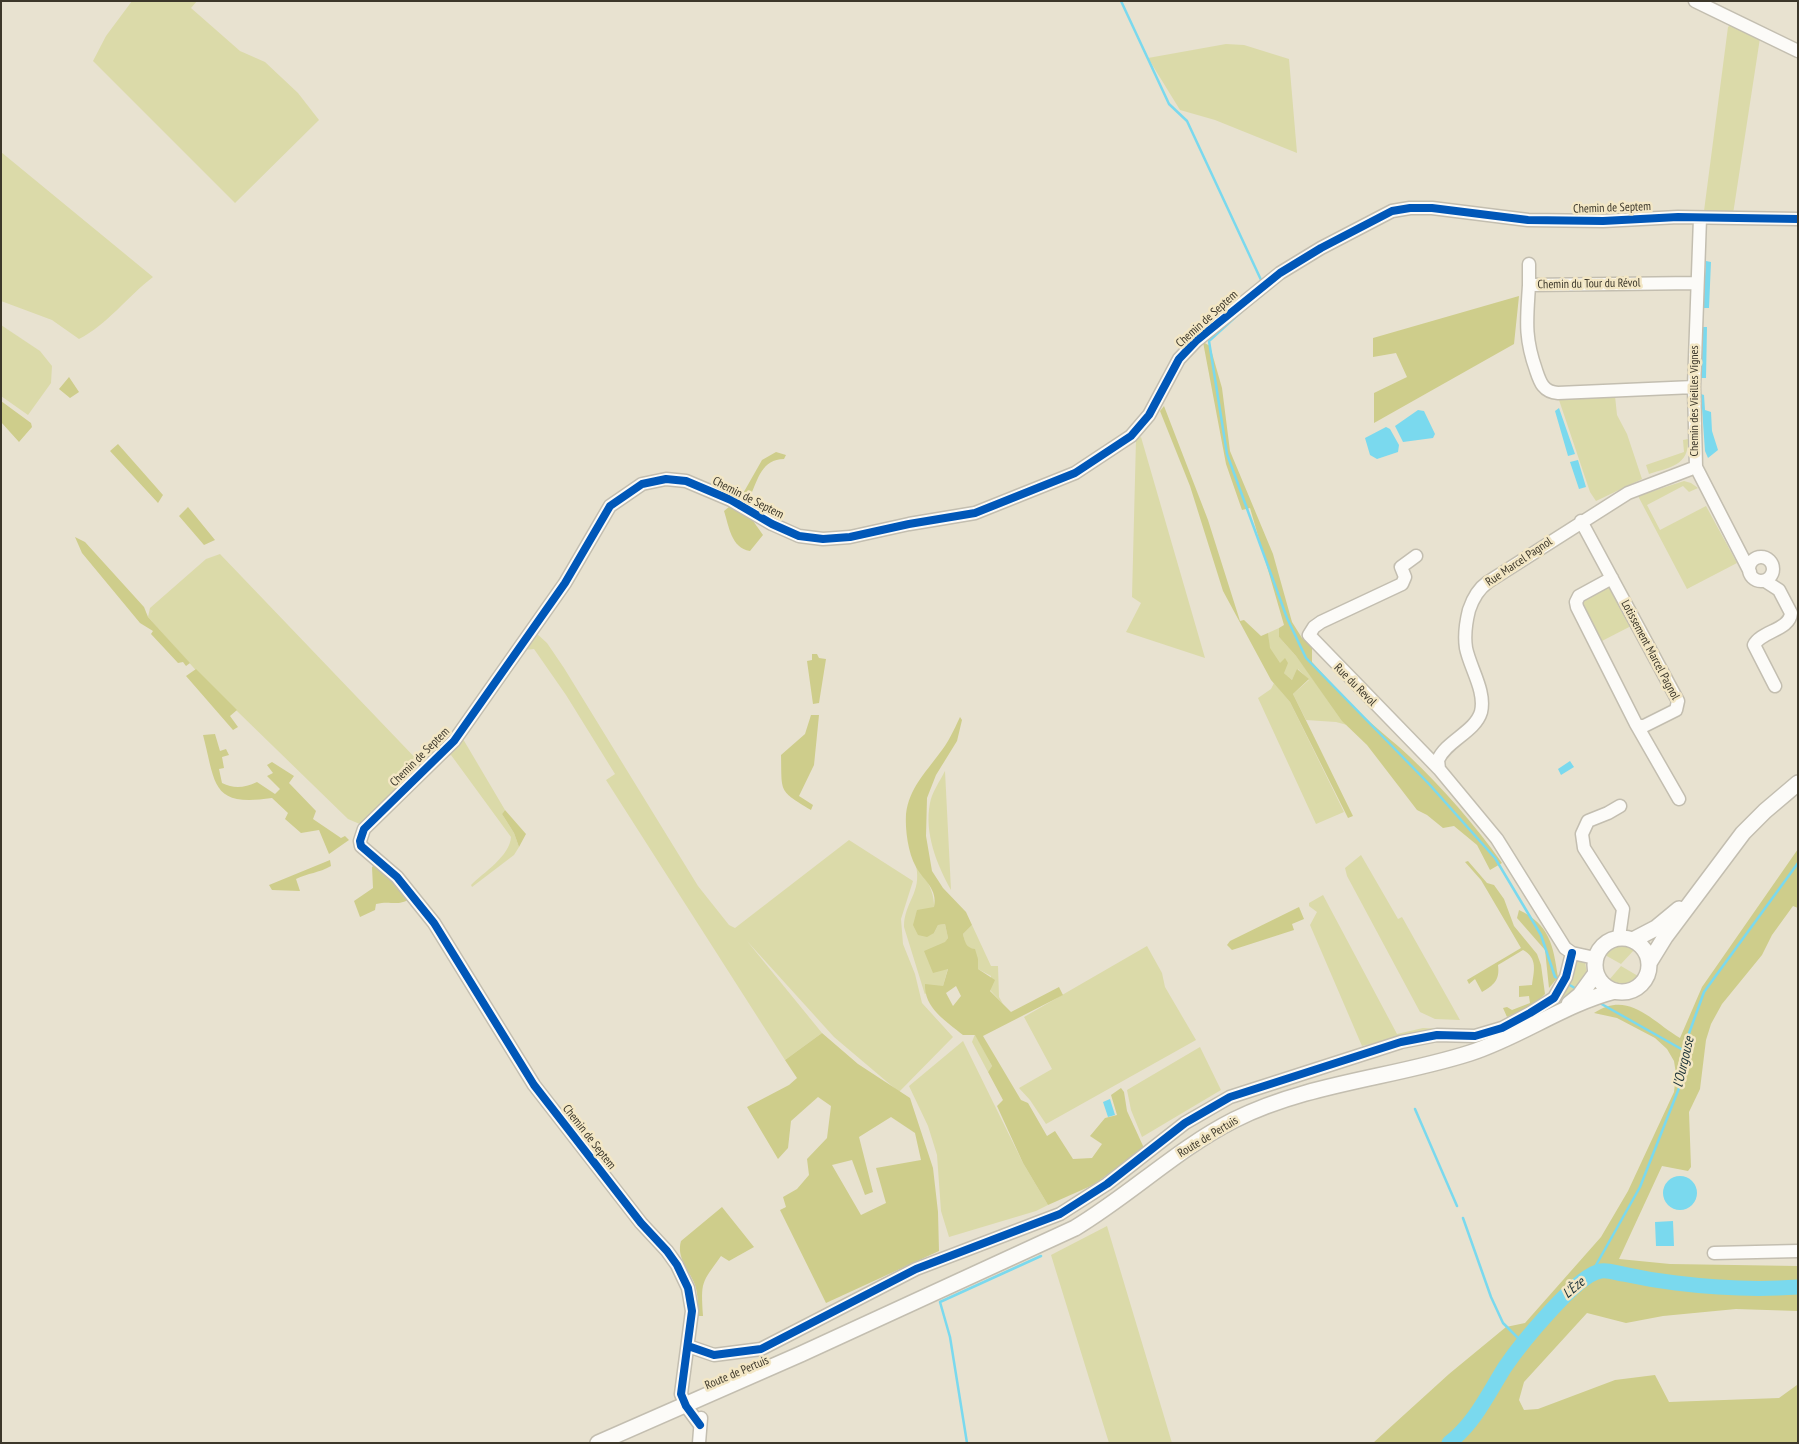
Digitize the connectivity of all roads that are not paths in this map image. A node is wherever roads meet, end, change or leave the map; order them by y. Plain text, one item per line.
1 (1695, 1) edge
2 (1798, 51) edge
3 (1700, 218) junction
4 (1798, 219) edge
5 (1529, 264) dead end
6 (1697, 283) junction
7 (1529, 285) junction
8 (1694, 386) junction
9 (1696, 467) junction
10 (1581, 521) junction
11 (1416, 556) dead end
12 (1750, 572) junction
13 (1612, 578) junction
14 (1765, 581) junction
15 (1775, 686) dead end
16 (1637, 726) junction
17 (1439, 769) junction
18 (1798, 783) edge
19 (1679, 799) dead end
20 (1620, 806) dead end
21 (1699, 892) junction
22 (1626, 939) junction
23 (1572, 953) junction
24 (1595, 958) junction
25 (1649, 964) junction
26 (1596, 973) junction
27 (1615, 991) junction
28 (1551, 1017) junction
29 (1798, 1251) edge
30 (1714, 1253) dead end
31 (688, 1346) junction
32 (688, 1401) junction
33 (589, 1443) edge
34 (598, 1443) edge
35 (699, 1443) edge

1 - 2 street
3 - 4 street, Chemin de Septem
3 - 6 street, Chemin des Vieilles Vignes
3 - 31 street, Chemin de Septem
5 - 7 street
6 - 7 street, Chemin du Tour du Révol
6 - 8 street, Chemin des Vieilles Vignes
7 - 8 street, Chemin du Tour du Révol
8 - 9 street, Chemin des Vieilles Vignes
9 - 10 street, Rue Marcel Pagnol
9 - 12 street, Chemin des Vieilles Vignes
10 - 13 street, Lotissement Marcel Pagnol
10 - 17 street, Rue Marcel Pagnol
11 - 17 street, Rue du Revol
12 - 14 street
12 - 14 street
13 - 16 street
13 - 16 street, Lotissement Marcel Pagnol
14 - 15 street
16 - 19 street
17 - 23 street
18 - 21 main road
20 - 22 street
21 - 22 main road
21 - 25 main road
22 - 24 main road
22 - 25 main road
23 - 24 street
23 - 31 street
24 - 26 main road
25 - 27 main road
26 - 27 main road
26 - 28 main road, Route de Pertuis
27 - 28 main road, Route de Pertuis
28 - 32 main road, Route de Pertuis
29 - 30 street
31 - 32 street, Chemin de Septem
32 - 33 main road, Route de Pertuis
32 - 34 main road, Route de Pertuis
32 - 35 street

